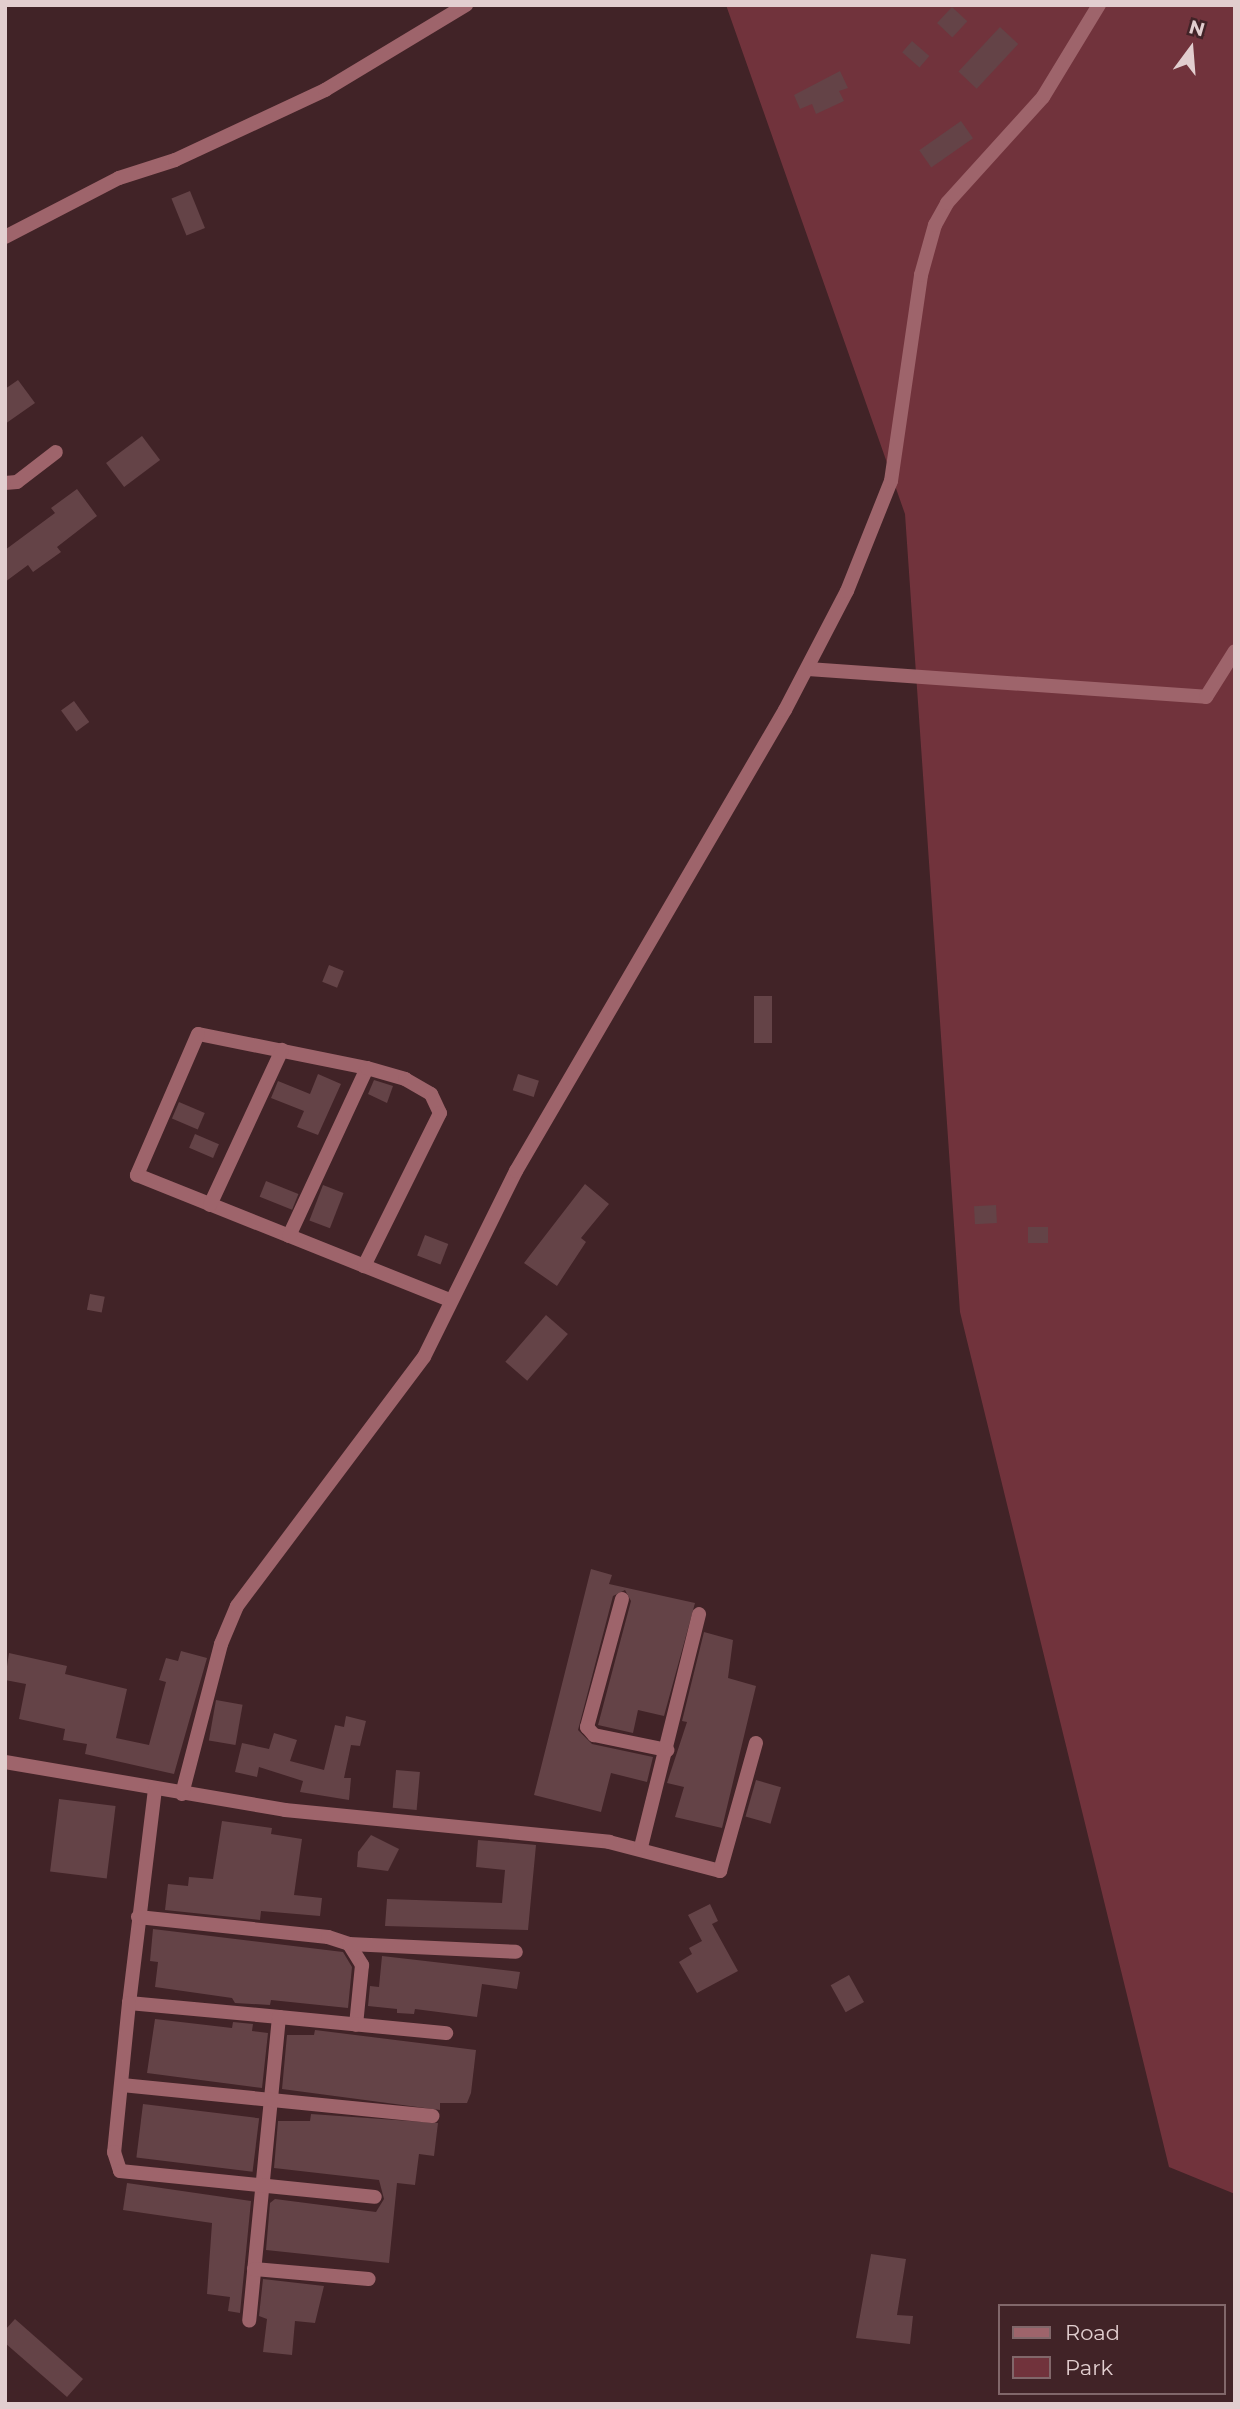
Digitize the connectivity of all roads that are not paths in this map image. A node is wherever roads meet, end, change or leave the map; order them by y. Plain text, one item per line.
1 (466, 5) edge
2 (1099, 5) edge
3 (5, 237) edge
4 (56, 452) dead end
5 (5, 483) edge
6 (1235, 651) edge
7 (808, 669) junction
8 (282, 1050) junction
9 (367, 1068) junction
10 (211, 1205) junction
11 (289, 1236) junction
12 (364, 1266) junction
13 (447, 1304) junction
14 (622, 1599) dead end
15 (699, 1614) dead end
16 (756, 1742) dead end
17 (667, 1750) junction
18 (5, 1762) edge
19 (155, 1789) junction
20 (182, 1794) junction
21 (641, 1847) junction
22 (138, 1917) junction
23 (349, 1944) junction
24 (516, 1952) dead end
25 (129, 2003) junction
26 (279, 2017) junction
27 (356, 2025) junction
28 (446, 2033) dead end
29 (122, 2085) junction
30 (271, 2102) junction
31 (432, 2116) dead end
32 (262, 2187) junction
33 (375, 2197) dead end
34 (254, 2269) junction
35 (369, 2279) dead end
36 (249, 2321) dead end

1 - 3 street
2 - 7 street
4 - 5 street
6 - 7 street
7 - 13 street
8 - 9 street
8 - 10 street
8 - 10 street
9 - 11 street
9 - 12 street
10 - 11 street
11 - 12 street
12 - 13 street
13 - 20 street
14 - 17 street
15 - 17 street
16 - 21 street
17 - 21 street
18 - 19 street
19 - 20 street
19 - 22 street
20 - 21 street
22 - 23 street
22 - 25 street
23 - 24 street
23 - 27 street
25 - 26 street
25 - 29 street
26 - 27 street
26 - 30 street
27 - 28 street
29 - 30 street
29 - 32 street
30 - 31 street
30 - 32 street
32 - 33 street
32 - 34 street
34 - 35 street
34 - 36 street

